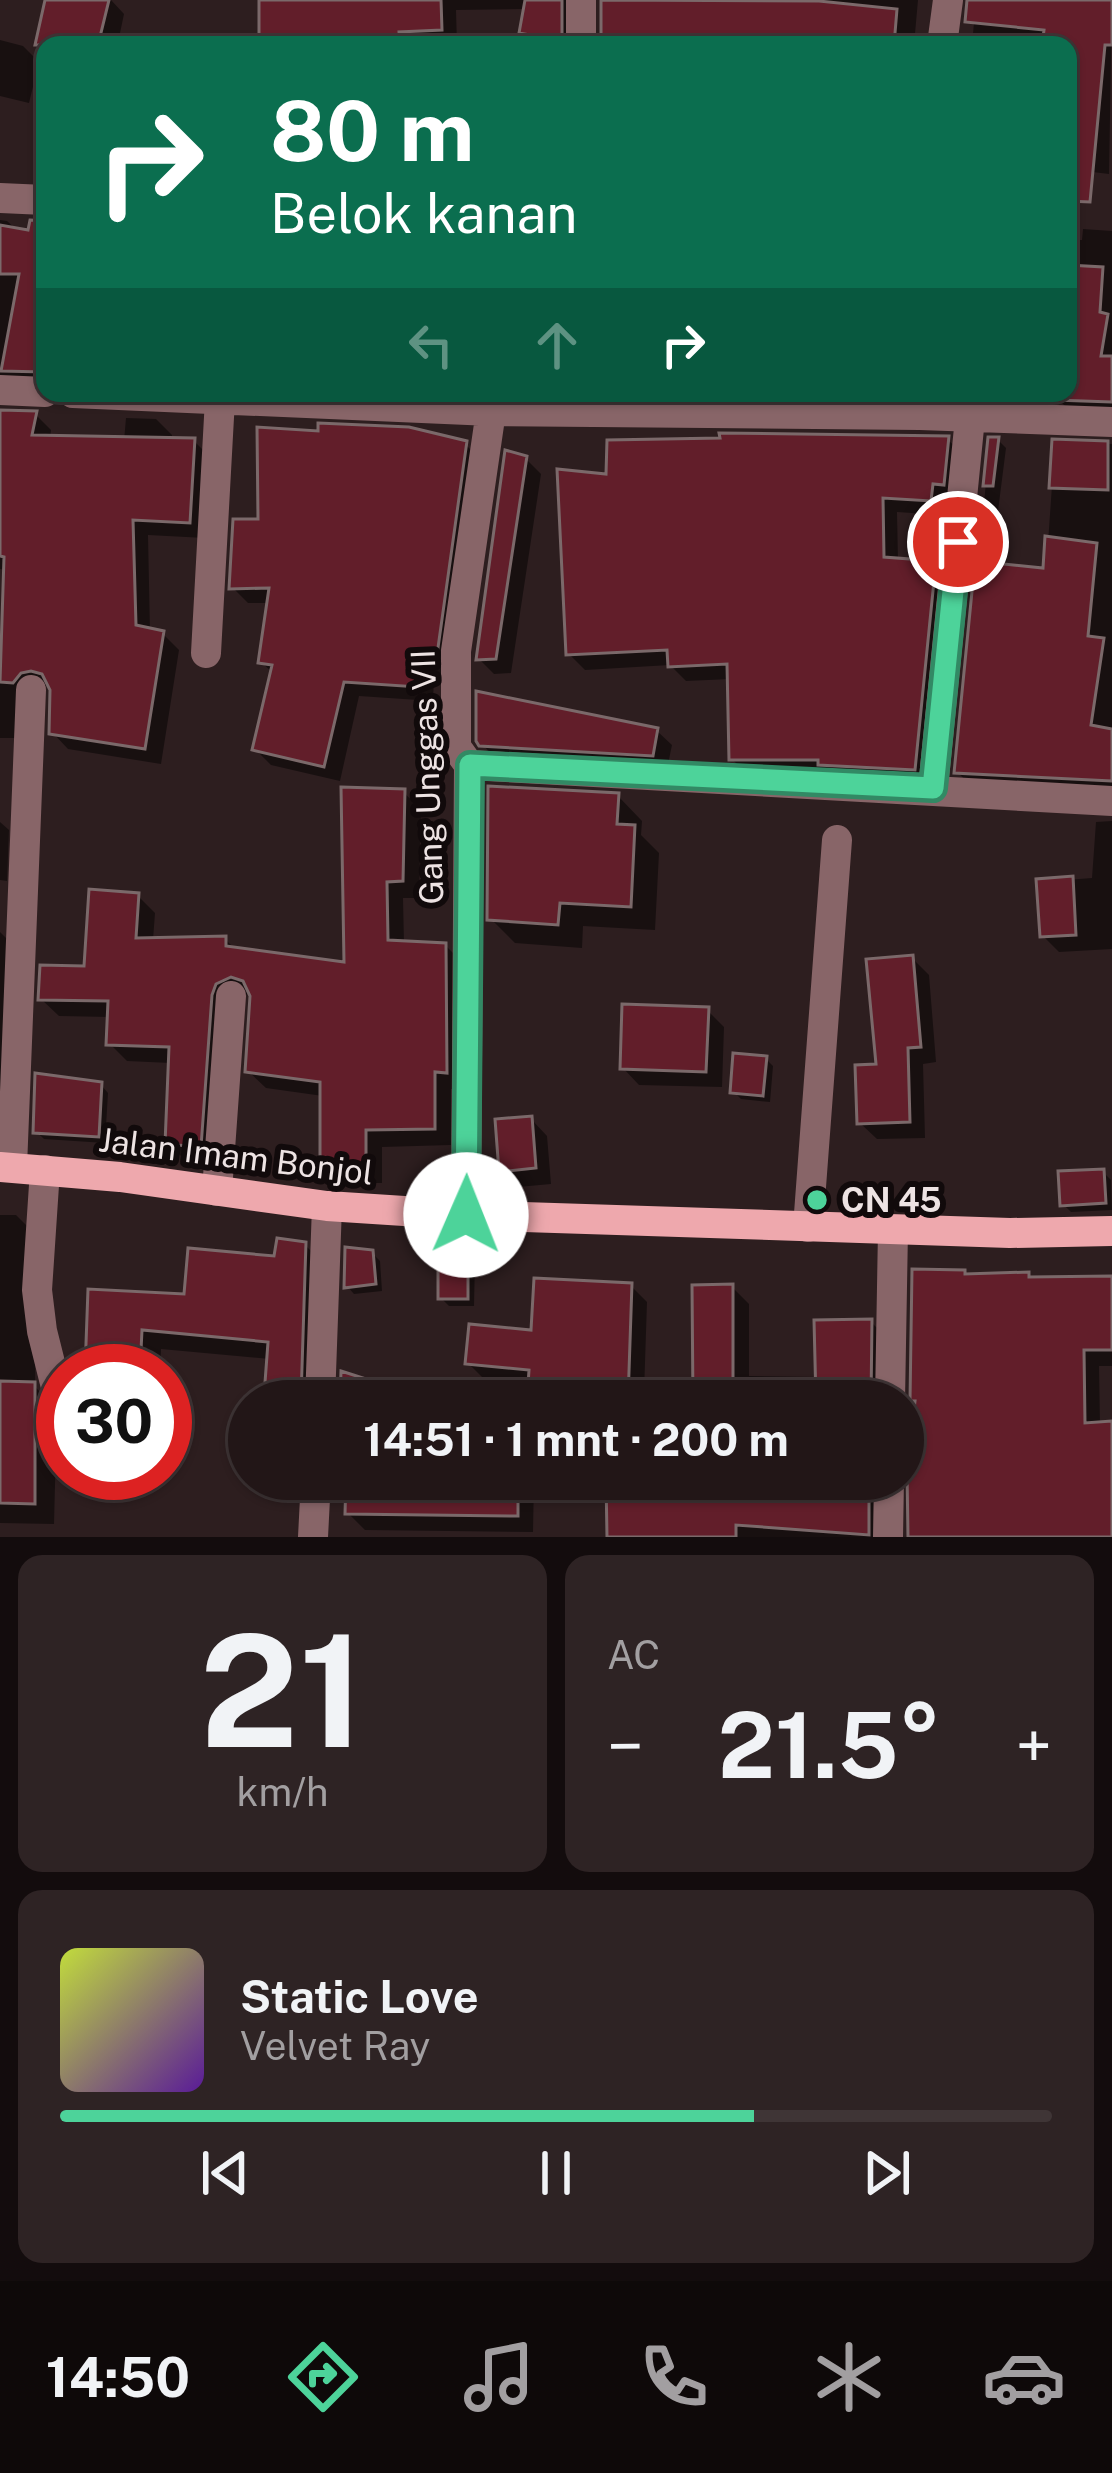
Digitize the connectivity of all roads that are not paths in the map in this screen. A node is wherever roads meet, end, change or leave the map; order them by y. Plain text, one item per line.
1 (580, 0) edge
2 (948, 0) edge
3 (581, 36) edge
4 (943, 36) edge
5 (0, 198) edge
6 (36, 200) edge
7 (0, 390) edge
8 (36, 392) edge
9 (220, 402) edge
10 (288, 402) edge
11 (920, 404) edge
12 (491, 411) junction
13 (970, 418) junction
14 (1112, 422) edge
15 (206, 653) dead end
16 (31, 690) dead end
17 (470, 765) junction
18 (933, 788) junction
19 (1112, 801) edge
20 (837, 840) dead end
21 (231, 997) dead end
22 (6, 1167) edge
23 (46, 1170) junction
24 (217, 1191) junction
25 (327, 1206) junction
26 (466, 1215) junction
27 (808, 1227) junction
28 (893, 1230) junction
29 (1112, 1231) edge
30 (45, 1344) edge
31 (321, 1380) edge
32 (890, 1380) edge
33 (315, 1500) edge
34 (889, 1500) edge
35 (313, 1537) edge
36 (888, 1537) edge

1 - 3 street
2 - 4 street
5 - 6 street
7 - 8 street
9 - 15 street
10 - 12 street
11 - 12 street
11 - 13 street
12 - 17 street, Gang Unggas VII
13 - 14 street
13 - 18 street
16 - 22 street
17 - 18 street
17 - 26 street, Gang Unggas VII
18 - 19 street
20 - 27 street
21 - 24 street
22 - 23 main road, Jalan Imam Bonjol
23 - 24 main road, Jalan Imam Bonjol
23 - 30 street
24 - 25 main road, Jalan Imam Bonjol
25 - 26 main road, Jalan Imam Bonjol
25 - 31 street
26 - 27 main road, Jalan Imam Bonjol
27 - 28 main road, Jalan Imam Bonjol
28 - 29 main road, Jalan Imam Bonjol
28 - 32 street
33 - 35 street
34 - 36 street

